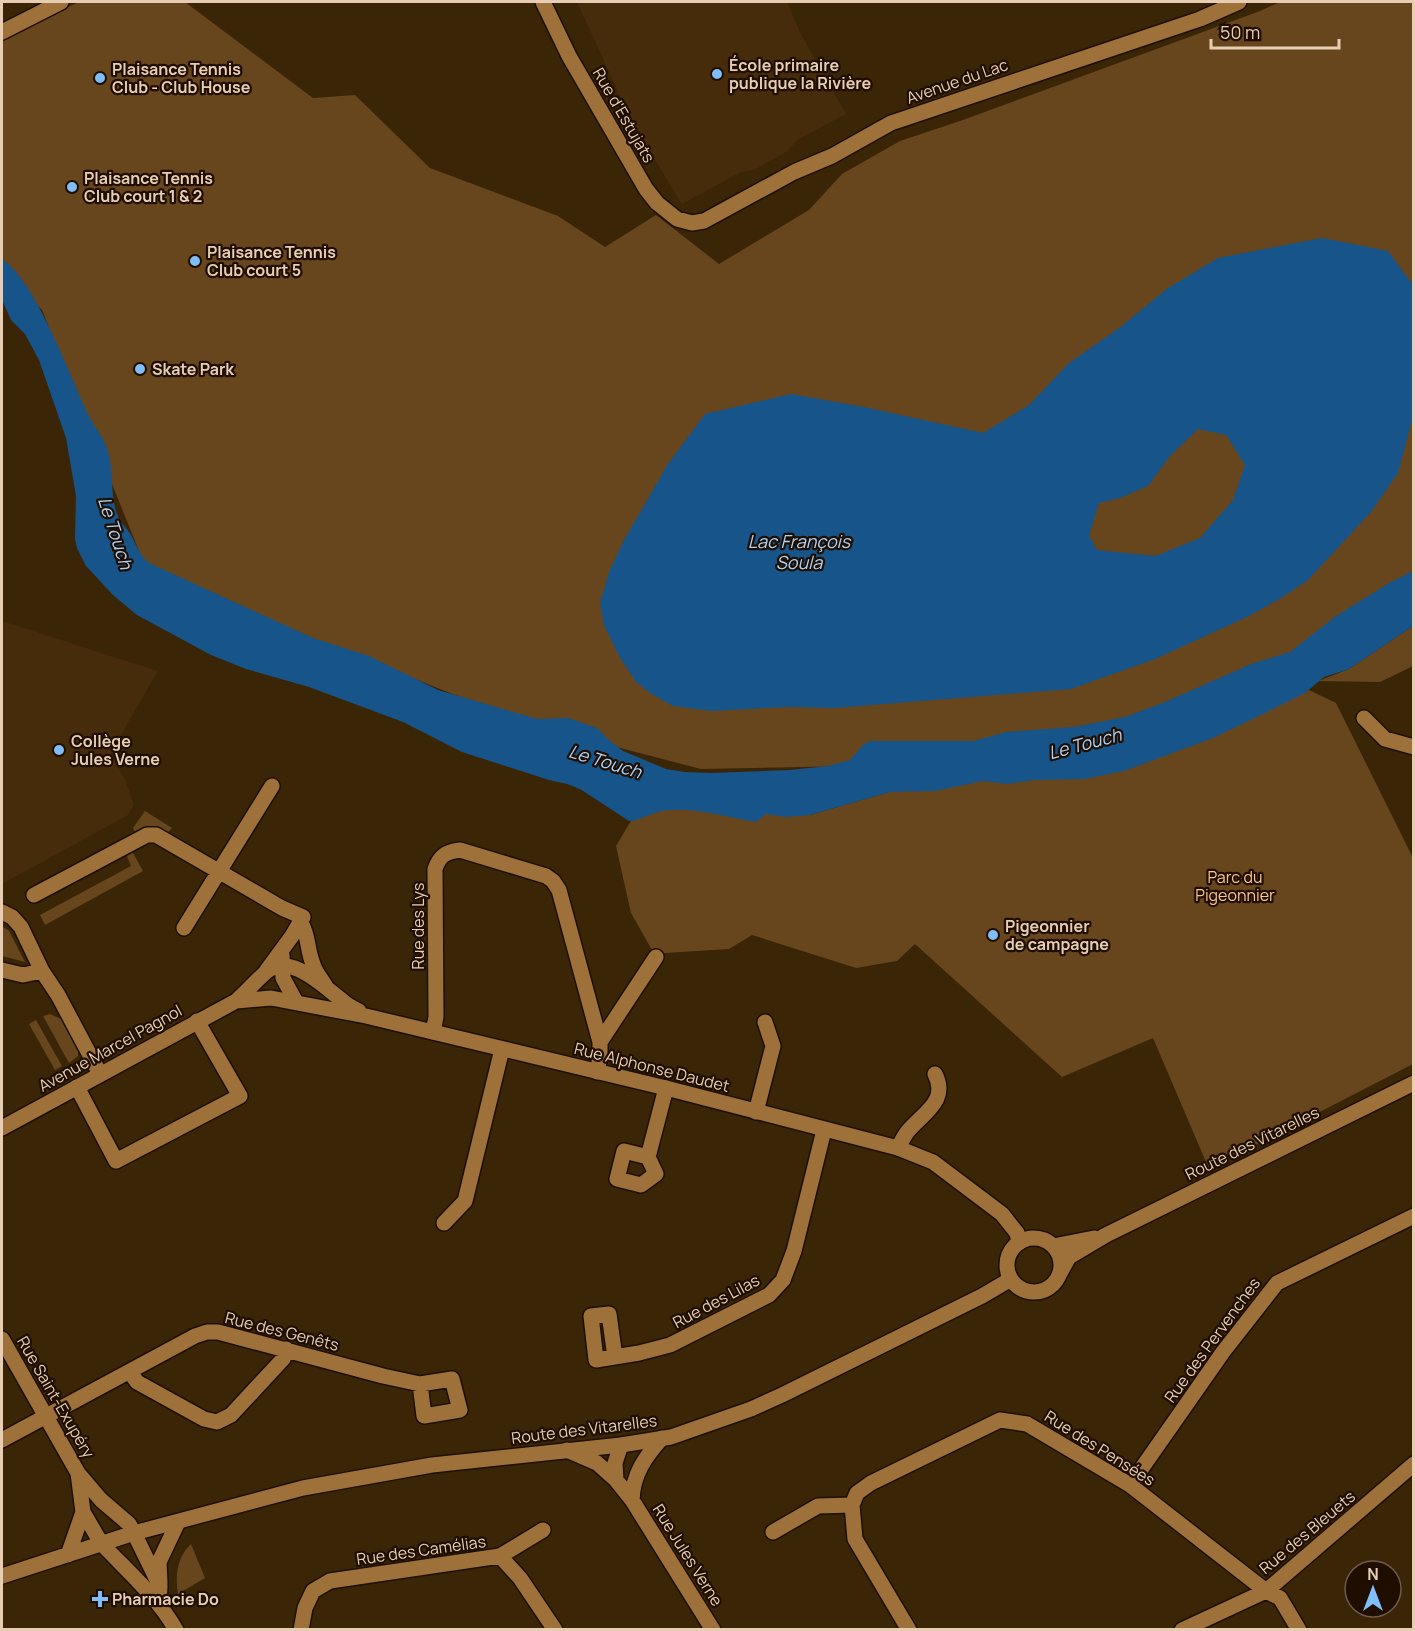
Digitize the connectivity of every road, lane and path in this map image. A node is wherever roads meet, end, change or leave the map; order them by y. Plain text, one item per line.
1 (61, 2) edge
2 (543, 2) edge
3 (1239, 2) edge
4 (2, 32) edge
5 (698, 222) joint
6 (1364, 718) dead end
7 (1413, 747) edge
8 (272, 786) dead end
9 (219, 870) junction
10 (34, 895) dead end
11 (2, 912) edge
12 (302, 920) junction
13 (184, 928) dead end
14 (656, 957) dead end
15 (277, 963) junction
16 (2, 970) edge
17 (42, 971) junction
18 (325, 985) junction
19 (236, 1001) junction
20 (296, 1002) junction
21 (366, 1016) junction
22 (197, 1021) junction
23 (765, 1022) dead end
24 (433, 1032) junction
25 (600, 1042) junction
26 (502, 1049) junction
27 (597, 1072) junction
28 (100, 1074) junction
29 (935, 1074) dead end
30 (1413, 1083) edge
31 (78, 1086) junction
32 (666, 1089) junction
33 (756, 1112) junction
34 (2, 1128) edge
35 (824, 1130) junction
36 (898, 1148) junction
37 (648, 1157) dead end
38 (1413, 1216) edge
39 (444, 1223) dead end
40 (1106, 1235) junction
41 (1019, 1243) junction
42 (1053, 1245) junction
43 (1059, 1275) junction
44 (1011, 1279) junction
45 (2, 1339) edge
46 (286, 1349) junction
47 (615, 1357) dead end
48 (130, 1372) junction
49 (420, 1384) dead end
50 (47, 1417) junction
51 (662, 1438) junction
52 (2, 1440) edge
53 (621, 1445) junction
54 (567, 1450) junction
55 (1413, 1464) edge
56 (78, 1473) junction
57 (616, 1480) junction
58 (1130, 1485) junction
59 (101, 1500) junction
60 (632, 1500) junction
61 (852, 1505) junction
62 (83, 1512) junction
63 (178, 1522) junction
64 (543, 1530) dead end
65 (773, 1532) dead end
66 (134, 1533) junction
67 (101, 1544) junction
68 (68, 1555) junction
69 (500, 1556) junction
70 (2, 1576) edge
71 (160, 1586) junction
72 (1266, 1591) junction
73 (159, 1603) junction
74 (170, 1627) edge
75 (301, 1629) edge
76 (555, 1629) edge
77 (713, 1629) edge
78 (909, 1629) edge
79 (1182, 1629) edge
80 (1299, 1629) edge

1 - 4 street
2 - 5 street, Rue d'Estujats
3 - 5 street, Avenue du Lac
6 - 7 street
8 - 9 street
9 - 10 street
9 - 12 street
9 - 13 street
11 - 17 street
12 - 15 street, Avenue Marcel Pagnol
12 - 18 street
14 - 25 street, Rue des Lys
15 - 18 street
15 - 19 street, Avenue Marcel Pagnol
15 - 20 street
16 - 17 street
17 - 28 street
18 - 21 street
19 - 20 street, Avenue Marcel Pagnol
19 - 22 street, Avenue Marcel Pagnol
20 - 21 street, Rue Alphonse Daudet
21 - 24 street, Rue Alphonse Daudet
22 - 28 street, Avenue Marcel Pagnol
22 - 31 street
23 - 33 street
24 - 25 street, Rue des Lys
24 - 26 street, Rue Alphonse Daudet
25 - 27 street, Rue des Lys
26 - 27 street, Rue Alphonse Daudet
26 - 39 street
27 - 32 street, Rue Alphonse Daudet
28 - 31 street, Avenue Marcel Pagnol
29 - 36 street
30 - 40 street, Route des Vitarelles
31 - 34 street, Avenue Marcel Pagnol
32 - 33 street, Rue Alphonse Daudet
32 - 37 street
33 - 35 street, Rue Alphonse Daudet
35 - 36 street, Rue Alphonse Daudet
35 - 47 street, Rue des Lilas
36 - 41 street, Rue Alphonse Daudet
38 - 58 street, Rue des Pervenches
40 - 42 street, Route des Vitarelles
40 - 43 street, Route des Vitarelles
41 - 42 street
41 - 44 street
42 - 43 street
43 - 44 street
44 - 51 street, Route des Vitarelles
45 - 50 street, Rue Saint-Exupéry
46 - 48 street, Rue des Genêts
46 - 48 street
46 - 49 street, Rue des Genêts
48 - 50 street, Rue des Genêts
50 - 52 street, Rue des Genêts
50 - 56 street, Rue Saint-Exupéry
51 - 53 street, Route des Vitarelles
51 - 60 street, Rue Jules Verne
53 - 54 street, Route des Vitarelles
53 - 57 street
54 - 57 street, Rue Jules Verne
54 - 63 street, Route des Vitarelles
55 - 72 street, Rue des Bleuets
56 - 59 street, Rue Saint-Exupéry
56 - 62 street, Rue Saint-Exupéry
57 - 60 street, Rue Jules Verne
58 - 61 street, Rue des Pensées
58 - 72 street, Rue des Pensées
59 - 66 street, Rue Saint-Exupéry
59 - 67 street
60 - 77 street, Rue Jules Verne
61 - 65 street
61 - 78 street
62 - 67 street, Rue Saint-Exupéry
62 - 68 street, Rue Saint-Exupéry
63 - 66 street, Route des Vitarelles
63 - 71 street
64 - 69 street
66 - 67 street, Route des Vitarelles
66 - 71 street, Rue Saint-Exupéry
67 - 68 street, Route des Vitarelles
67 - 73 street, Rue Saint-Exupéry
68 - 70 street, Route des Vitarelles
69 - 75 street, Rue des Camélias
69 - 76 street, Rue des Camélias
71 - 73 street
72 - 79 street, Rue des Bleuets
72 - 80 street, Rue des Pensées
73 - 74 street, Rue Saint-Exupéry

